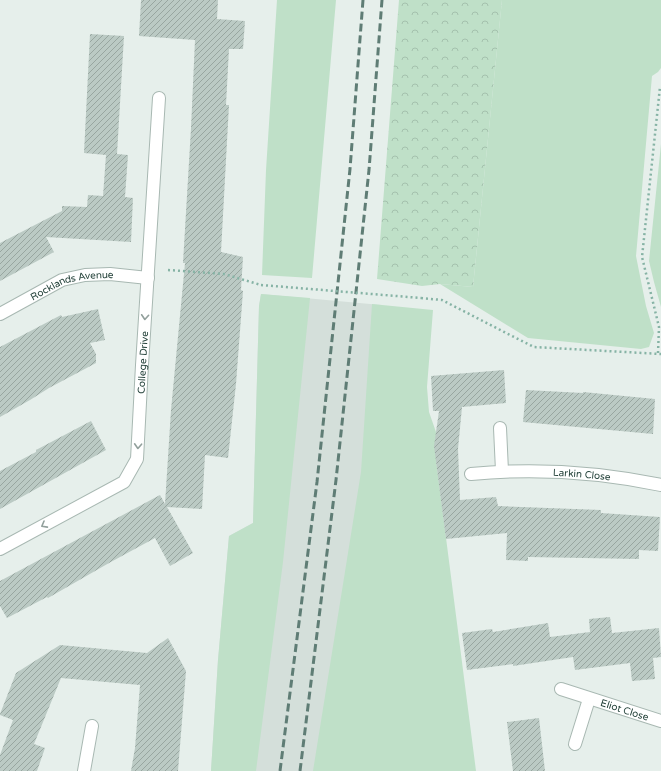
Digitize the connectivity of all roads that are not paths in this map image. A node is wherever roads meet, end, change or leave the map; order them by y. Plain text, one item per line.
1 (159, 98) dead end
2 (148, 273) junction
3 (0, 314) edge
4 (500, 428) dead end
5 (502, 471) junction
6 (471, 474) dead end
7 (661, 485) edge
8 (0, 549) edge
9 (562, 689) dead end
10 (589, 698) junction
11 (661, 721) edge
12 (92, 726) dead end
13 (575, 744) dead end
14 (84, 771) edge

1 - 2 street, College Drive
2 - 3 street, Rocklands Avenue
2 -> 8 street, College Drive
4 - 5 street
5 - 6 street, Larkin Close
5 - 7 street, Larkin Close
9 - 10 street, Eliot Close
10 - 11 street, Eliot Close
10 - 13 street, Eliot Close
12 - 14 street

